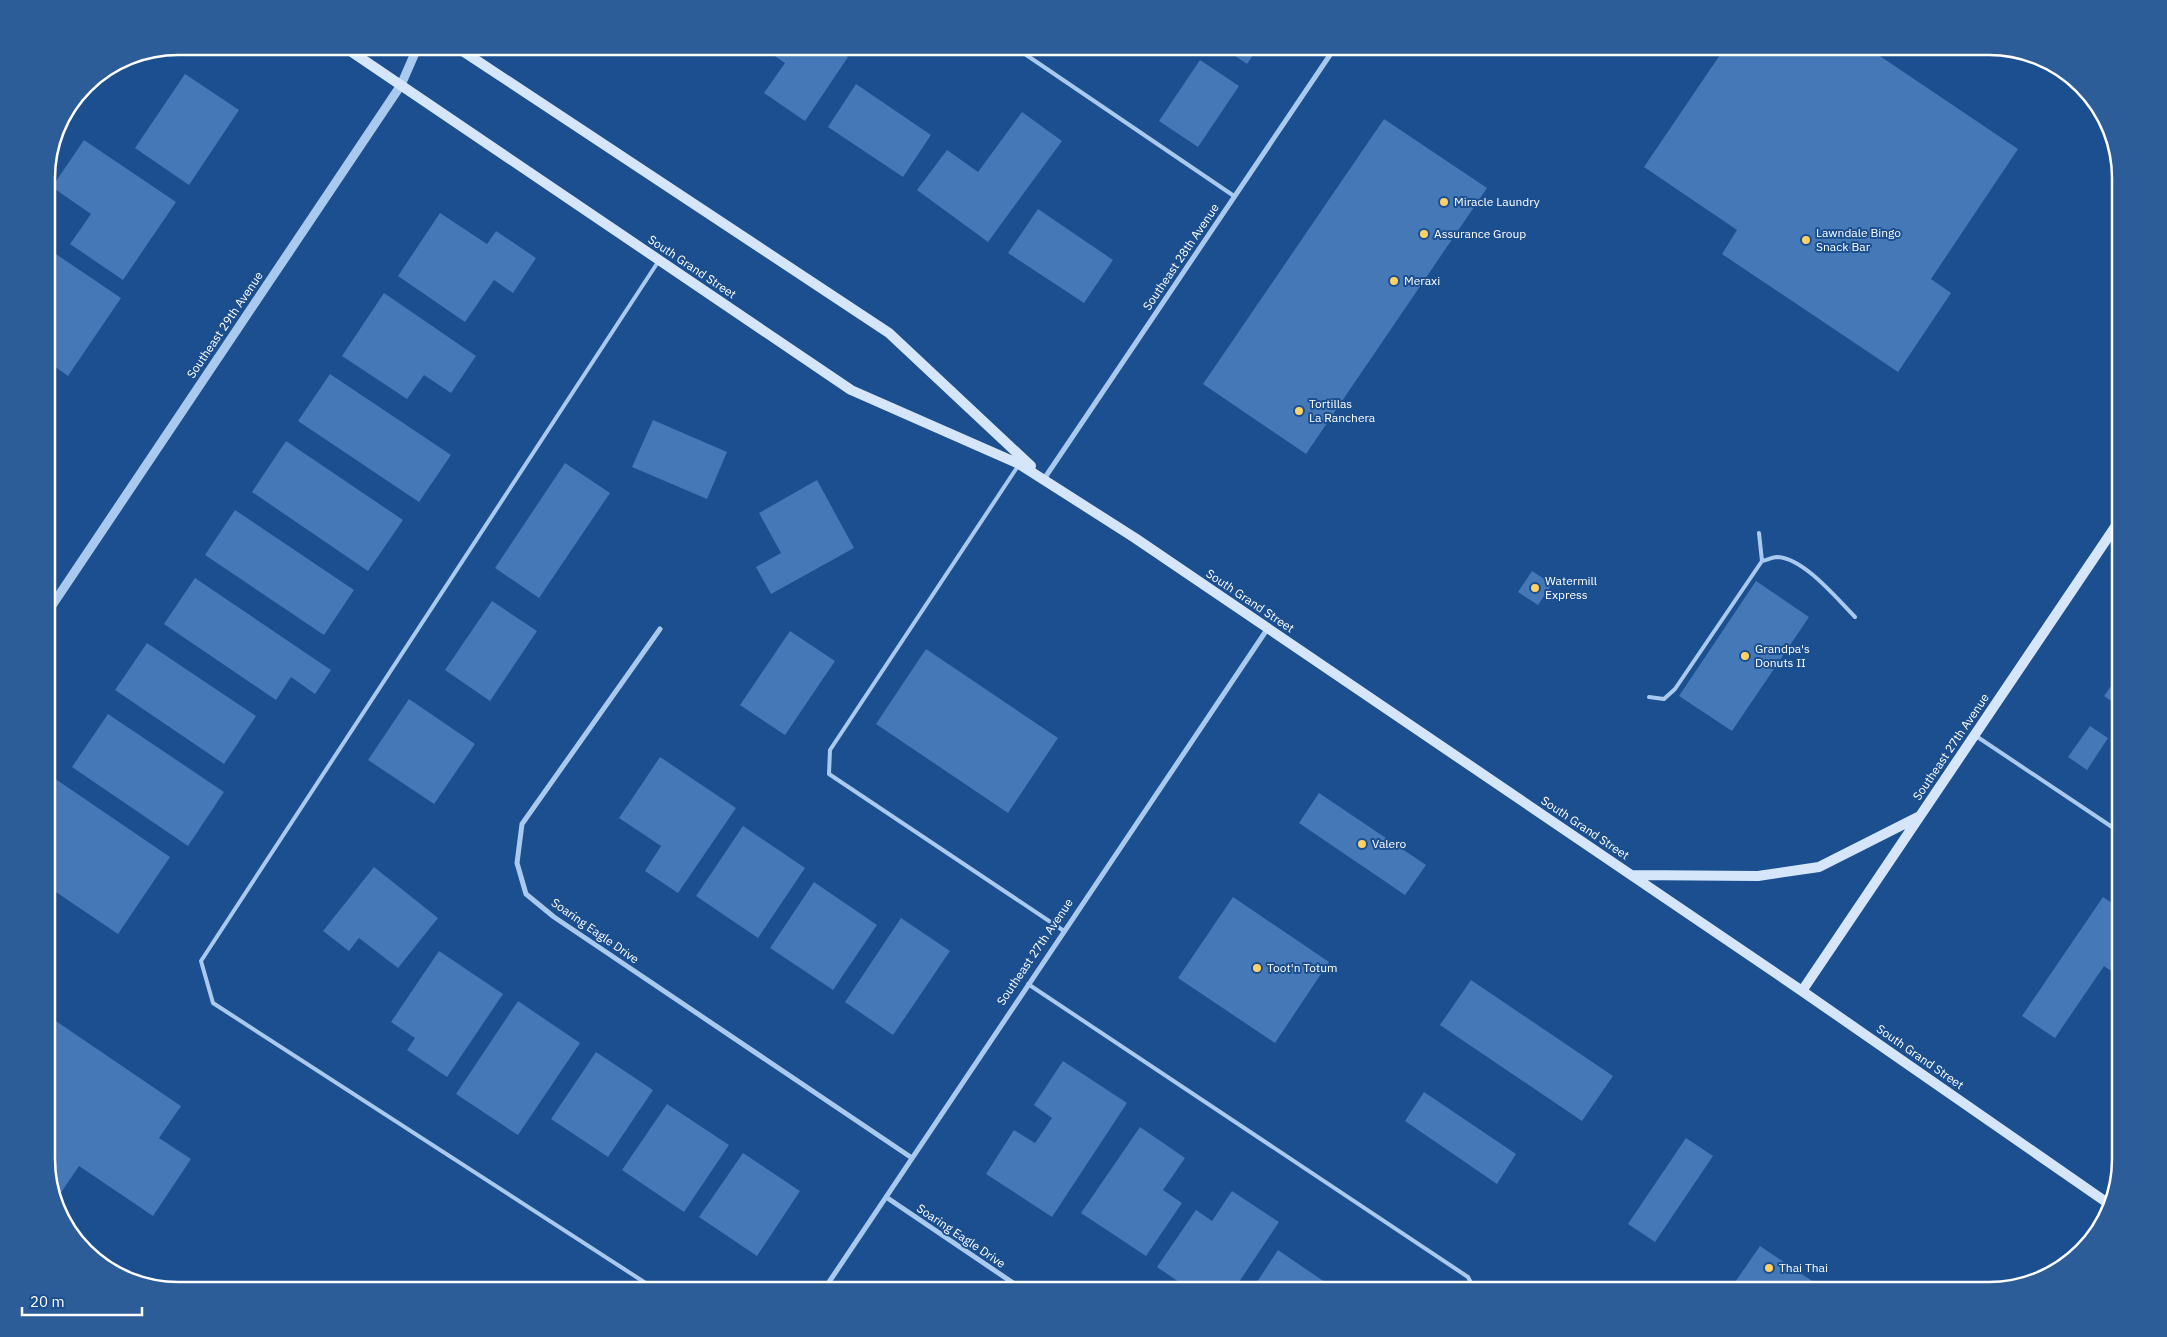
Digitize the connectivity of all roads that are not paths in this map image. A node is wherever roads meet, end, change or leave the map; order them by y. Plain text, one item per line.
1 (356, 55) edge
2 (414, 55) edge
3 (469, 55) edge
4 (1026, 55) edge
5 (1330, 55) edge
6 (401, 85) junction
7 (1234, 196) junction
8 (660, 260) junction
9 (1019, 464) junction
10 (1044, 479) junction
11 (2112, 531) edge
12 (1759, 533) dead end
13 (1762, 561) junction
14 (55, 600) edge
15 (1855, 617) dead end
16 (1268, 628) junction
17 (660, 629) dead end
18 (1649, 697) dead end
19 (1975, 734) junction
20 (1919, 817) junction
21 (2112, 827) edge
22 (1631, 875) junction
23 (1064, 931) junction
24 (1028, 984) junction
25 (1802, 991) junction
26 (912, 1158) junction
27 (886, 1197) junction
28 (2105, 1201) edge
29 (644, 1282) edge
30 (828, 1282) edge
31 (1012, 1282) edge
32 (1470, 1282) edge

1 - 6 main road, South Grand Street
2 - 6 street, Southeast 29th Avenue
3 - 10 main road, South Grand Street
4 - 7 lane
5 - 7 street, Southeast 28th Avenue
6 - 8 main road, South Grand Street
6 - 14 street, Southeast 29th Avenue
7 - 10 street, Southeast 28th Avenue
8 - 9 main road, South Grand Street
8 - 29 lane
9 - 10 main road, South Grand Street
9 - 23 lane
10 - 16 main road, South Grand Street
11 - 19 main road, Southeast 27th Avenue
12 - 13 lane
13 - 15 lane
13 - 18 lane
16 - 22 main road, South Grand Street
16 - 23 street, Southeast 27th Avenue
17 - 26 street, Soaring Eagle Drive
19 - 20 main road, Southeast 27th Avenue
19 - 21 lane
20 - 22 main road
20 - 25 main road, Southeast 27th Avenue
22 - 25 main road, South Grand Street
23 - 24 street, Southeast 27th Avenue
24 - 26 street, Southeast 27th Avenue
24 - 32 lane
25 - 28 main road, South Grand Street
26 - 27 street, Southeast 27th Avenue
27 - 30 street, Southeast 27th Avenue
27 - 31 street, Soaring Eagle Drive

